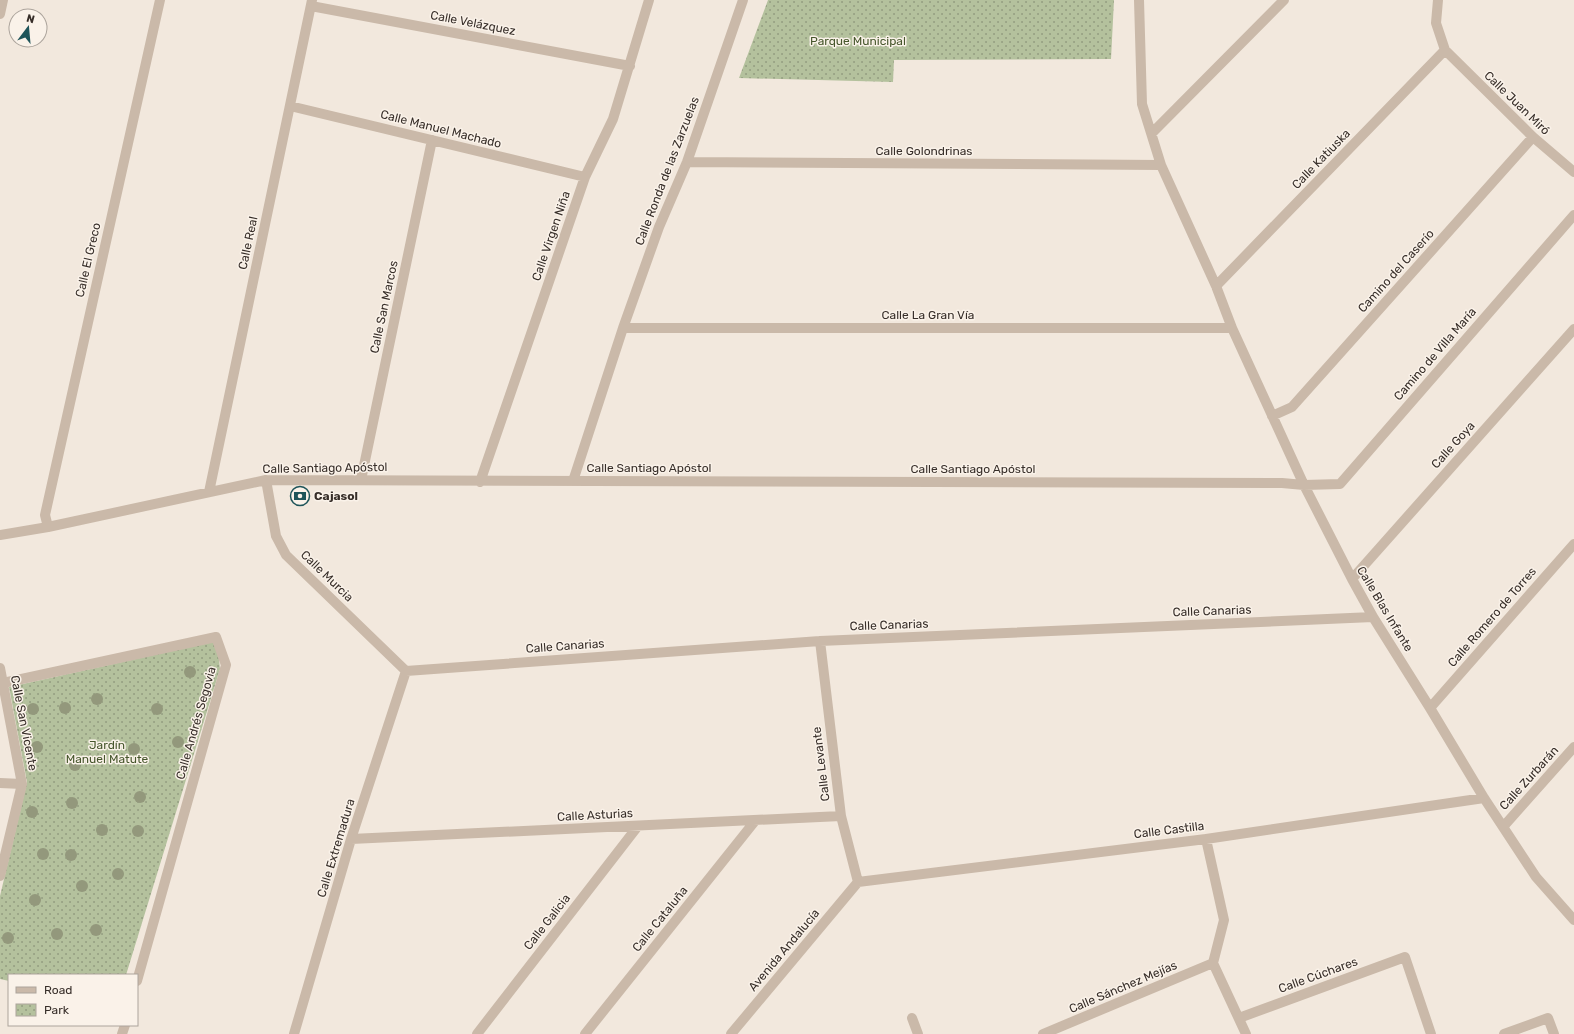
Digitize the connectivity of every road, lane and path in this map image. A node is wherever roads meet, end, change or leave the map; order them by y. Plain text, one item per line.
1 (3, 0) edge
2 (160, 0) edge
3 (649, 0) edge
4 (743, 0) edge
5 (1139, 0) edge
6 (1284, 0) edge
7 (1438, 0) edge
8 (311, 3) edge
9 (0, 14) edge
10 (1445, 50) junction
11 (630, 66) junction
12 (290, 106) junction
13 (1152, 132) junction
14 (1533, 137) junction
15 (432, 140) junction
16 (688, 162) junction
17 (1161, 165) junction
18 (1574, 172) edge
19 (585, 177) junction
20 (1574, 215) edge
21 (1216, 286) junction
22 (623, 328) junction
23 (1232, 328) junction
24 (1574, 329) edge
25 (1272, 416) junction
26 (266, 480) junction
27 (361, 480) junction
28 (573, 481) junction
29 (480, 482) junction
30 (1304, 485) junction
31 (209, 492) junction
32 (48, 527) junction
33 (0, 535) edge
34 (1574, 544) edge
35 (1352, 579) junction
36 (1374, 617) junction
37 (820, 641) junction
38 (0, 668) edge
39 (406, 671) junction
40 (3, 683) junction
41 (1430, 708) junction
42 (1574, 747) edge
43 (0, 783) edge
44 (22, 784) junction
45 (1484, 798) junction
46 (841, 816) junction
47 (755, 821) junction
48 (638, 826) junction
49 (1503, 827) junction
50 (351, 839) junction
51 (1206, 839) junction
52 (0, 876) edge
53 (858, 882) junction
54 (1574, 920) edge
55 (1213, 963) junction
56 (138, 977) edge
57 (912, 1018) dead end
58 (1240, 1018) junction
59 (294, 1034) edge
60 (477, 1034) edge
61 (585, 1034) edge
62 (731, 1034) edge
63 (918, 1034) edge
64 (1043, 1034) edge
65 (1246, 1034) edge
66 (1432, 1034) edge
67 (1504, 1034) edge
68 (1554, 1034) edge

1 - 9 street
2 - 32 street, Calle El Greco
3 - 11 street, Calle Virgen Niña
4 - 16 street, Calle Ronda de las Zarzuelas
5 - 13 street, Calle Blas Infante
6 - 13 street
7 - 10 street
8 - 11 street, Calle Velázquez
8 - 12 street, Calle Real
10 - 14 street, Calle Juan Miró
10 - 21 street, Calle Katiuska
11 - 19 street, Calle Virgen Niña
12 - 15 street, Calle Manuel Machado
12 - 31 street, Calle Real
13 - 17 street, Calle Blas Infante
14 - 18 street, Calle Juan Miró
14 - 25 street, Camino del Caserío
15 - 19 street, Calle Manuel Machado
15 - 27 street, Calle San Marcos
16 - 17 street, Calle Golondrinas
16 - 22 street, Calle Ronda de las Zarzuelas
17 - 21 street, Calle Blas Infante
19 - 29 street, Calle Virgen Niña
20 - 30 street, Camino de Villa María
21 - 23 street, Calle Blas Infante
22 - 23 street, Calle La Gran Vía
22 - 28 street
23 - 25 street, Calle Blas Infante
24 - 35 street, Calle Goya
25 - 30 street, Calle Blas Infante
26 - 27 street, Calle Santiago Apóstol
26 - 31 street, Calle Santiago Apóstol
26 - 39 street, Calle Murcia
27 - 29 street, Calle Santiago Apóstol
28 - 29 street, Calle Santiago Apóstol
28 - 30 street, Calle Santiago Apóstol
30 - 35 street, Calle Blas Infante
31 - 32 street, Calle Santiago Apóstol
32 - 33 street, Calle Santiago Apóstol
34 - 41 street, Calle Romero de Torres
35 - 36 street, Calle Blas Infante
36 - 37 street, Calle Canarias
36 - 41 street, Calle Blas Infante
37 - 39 street, Calle Canarias
37 - 46 street, Calle Levante
38 - 40 street, Calle San Vicente
39 - 50 street, Calle Extremadura
40 - 44 street, Calle San Vicente
40 - 56 street, Calle Andrés Segovia
41 - 45 street, Calle Blas Infante
42 - 49 street, Calle Zurbarán
43 - 44 street
44 - 52 street, Calle San Vicente
45 - 49 street, Calle Blas Infante
45 - 51 street, Calle Castilla
46 - 47 street, Calle Asturias
46 - 53 street, Calle Levante
47 - 48 street, Calle Asturias
47 - 61 street, Calle Cataluña
48 - 50 street, Calle Asturias
48 - 60 street, Calle Galicia
49 - 54 street, Calle Blas Infante
50 - 59 street, Calle Extremadura
51 - 53 street, Calle Castilla
51 - 55 street
53 - 62 street, Avenida Andalucía
55 - 58 street
55 - 64 street, Calle Sánchez Mejías
57 - 63 street
58 - 65 street
58 - 66 street, Calle Cúchares
67 - 68 street

